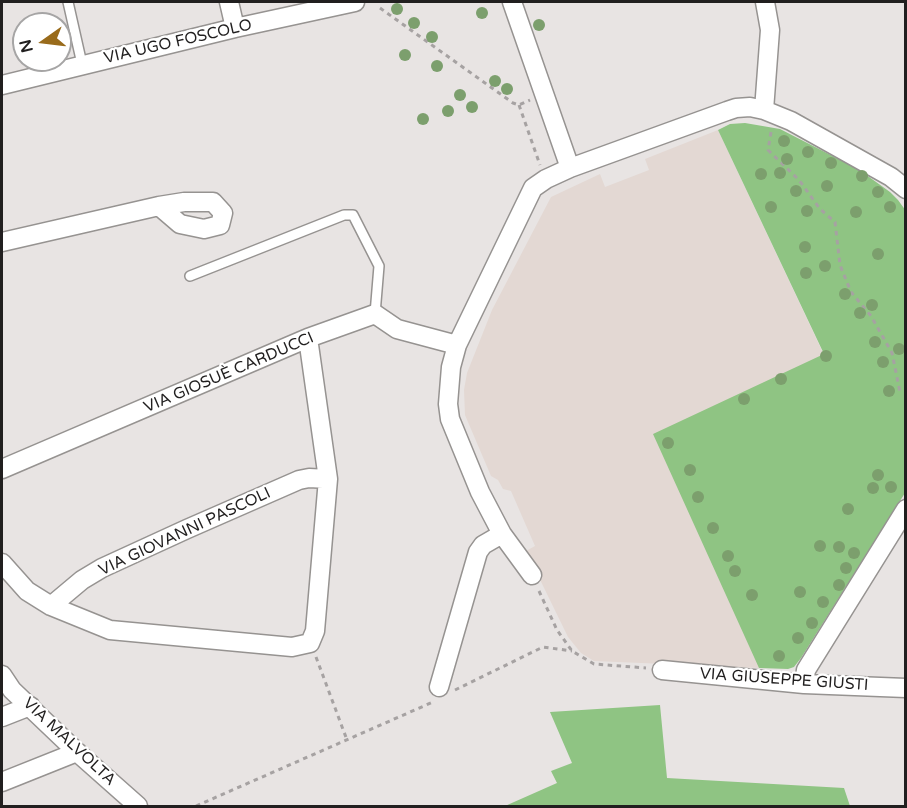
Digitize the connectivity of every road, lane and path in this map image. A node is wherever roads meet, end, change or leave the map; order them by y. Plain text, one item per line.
1 (68, 2) edge
2 (229, 2) edge
3 (355, 2) edge
4 (512, 2) edge
5 (765, 2) edge
6 (380, 8) dead end
7 (235, 28) junction
8 (82, 64) junction
9 (2, 85) edge
10 (535, 98) dead end
11 (519, 105) junction
12 (769, 117) junction
13 (570, 168) junction
14 (542, 169) dead end
15 (906, 189) edge
16 (159, 207) dead end
17 (2, 242) edge
18 (190, 276) dead end
19 (375, 314) junction
20 (308, 338) junction
21 (457, 345) junction
22 (900, 392) dead end
23 (2, 469) edge
24 (328, 478) junction
25 (906, 508) edge
26 (502, 534) junction
27 (2, 563) edge
28 (532, 575) joint
29 (51, 606) junction
30 (310, 643) junction
31 (572, 651) junction
32 (662, 670) joint
33 (2, 675) edge
34 (804, 684) junction
35 (906, 688) edge
36 (442, 693) junction
37 (30, 706) junction
38 (2, 717) edge
39 (347, 740) junction
40 (77, 752) junction
41 (2, 782) edge
42 (138, 807) edge
43 (196, 807) edge

1 - 8 lane
2 - 7 street
3 - 7 street, VIA UGO FOSCOLO
4 - 13 street
5 - 12 street
6 - 11 path
7 - 8 street, VIA UGO FOSCOLO
8 - 9 street, VIA UGO FOSCOLO
10 - 11 path
11 - 14 path
12 - 13 street
12 - 15 street
12 - 22 path
13 - 21 street
16 - 17 street
18 - 19 lane
19 - 20 street, VIA GIOSUÈ CARDUCCI
19 - 21 street
20 - 23 street, VIA GIOSUÈ CARDUCCI
20 - 24 street
21 - 26 street
24 - 29 street, VIA GIOVANNI PASCOLI
24 - 30 street
25 - 34 street
26 - 28 street
26 - 36 street
27 - 29 street
28 - 31 path
29 - 30 street
30 - 39 path
31 - 32 path
31 - 36 path
32 - 34 street, VIA GIUSEPPE GIUSTI
33 - 37 street, VIA MALVOLTA
34 - 35 street, VIA GIUSEPPE GIUSTI
36 - 39 path
37 - 38 street
37 - 40 street, VIA MALVOLTA
39 - 43 path
40 - 41 street
40 - 42 street, VIA MALVOLTA

